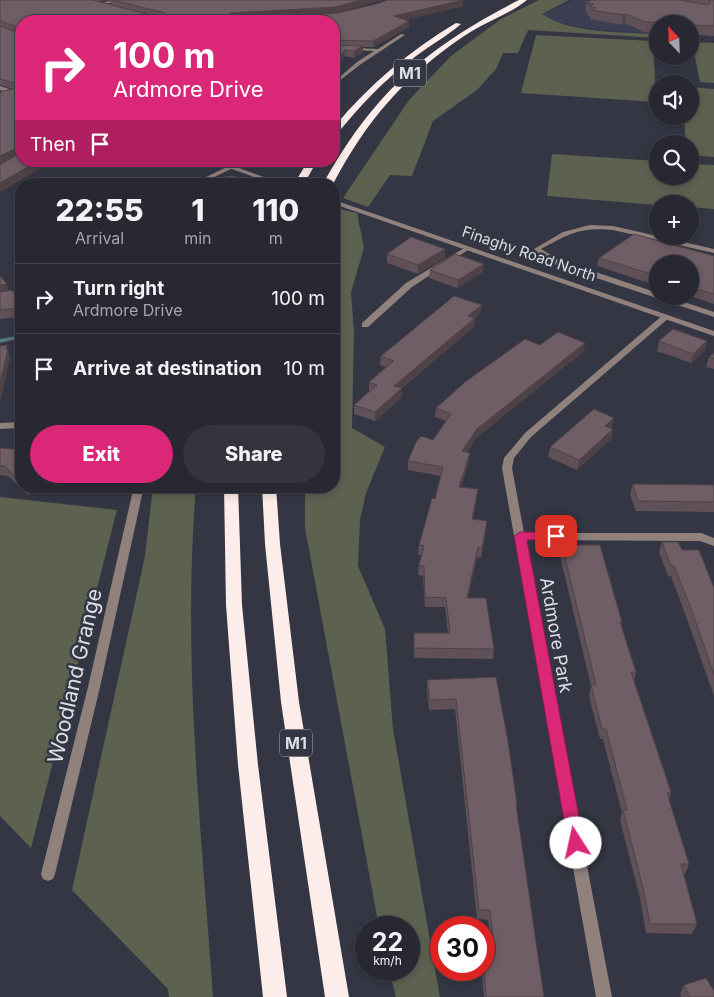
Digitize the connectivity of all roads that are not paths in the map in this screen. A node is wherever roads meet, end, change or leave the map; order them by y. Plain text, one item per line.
1 (118, 0) edge
2 (524, 0) edge
3 (89, 2) edge
4 (98, 5) junction
5 (112, 8) edge
6 (468, 18) dead end
7 (403, 35) edge
8 (340, 48) edge
9 (378, 50) junction
10 (340, 76) edge
11 (0, 88) edge
12 (13, 92) joint
13 (0, 96) edge
14 (340, 125) edge
15 (340, 161) edge
16 (231, 167) joint
17 (309, 167) edge
18 (206, 178) edge
19 (263, 178) edge
20 (303, 178) edge
21 (340, 204) edge
22 (468, 248) junction
23 (714, 251) edge
24 (649, 293) edge
25 (15, 295) edge
26 (0, 298) edge
27 (683, 305) edge
28 (714, 316) edge
29 (666, 317) junction
30 (365, 325) dead end
31 (714, 334) edge
32 (15, 425) edge
33 (0, 426) edge
34 (136, 493) edge
35 (232, 493) edge
36 (270, 493) edge
37 (520, 536) junction
38 (714, 542) edge
39 (48, 874) dead end
40 (275, 997) edge
41 (337, 997) edge
42 (604, 997) edge

1 - 4 street
2 - 15 highway, M1
3 - 4 street
4 - 5 street
6 - 14 highway, M1
7 - 9 street
8 - 9 street
9 - 10 street
11 - 12 street
12 - 13 street
16 - 18 street
16 - 19 street
17 - 20 highway
21 - 22 street, Finaghy Road North
22 - 29 street, Finaghy Road North
22 - 30 street
23 - 24 street
25 - 26 street
27 - 28 street
29 - 31 street, Finaghy Road North
29 - 37 street, Ardmore Park
32 - 33 street
34 - 39 street, Woodland Grange
35 - 40 highway
36 - 41 highway, M1
37 - 38 street
37 - 42 street, Ardmore Park

